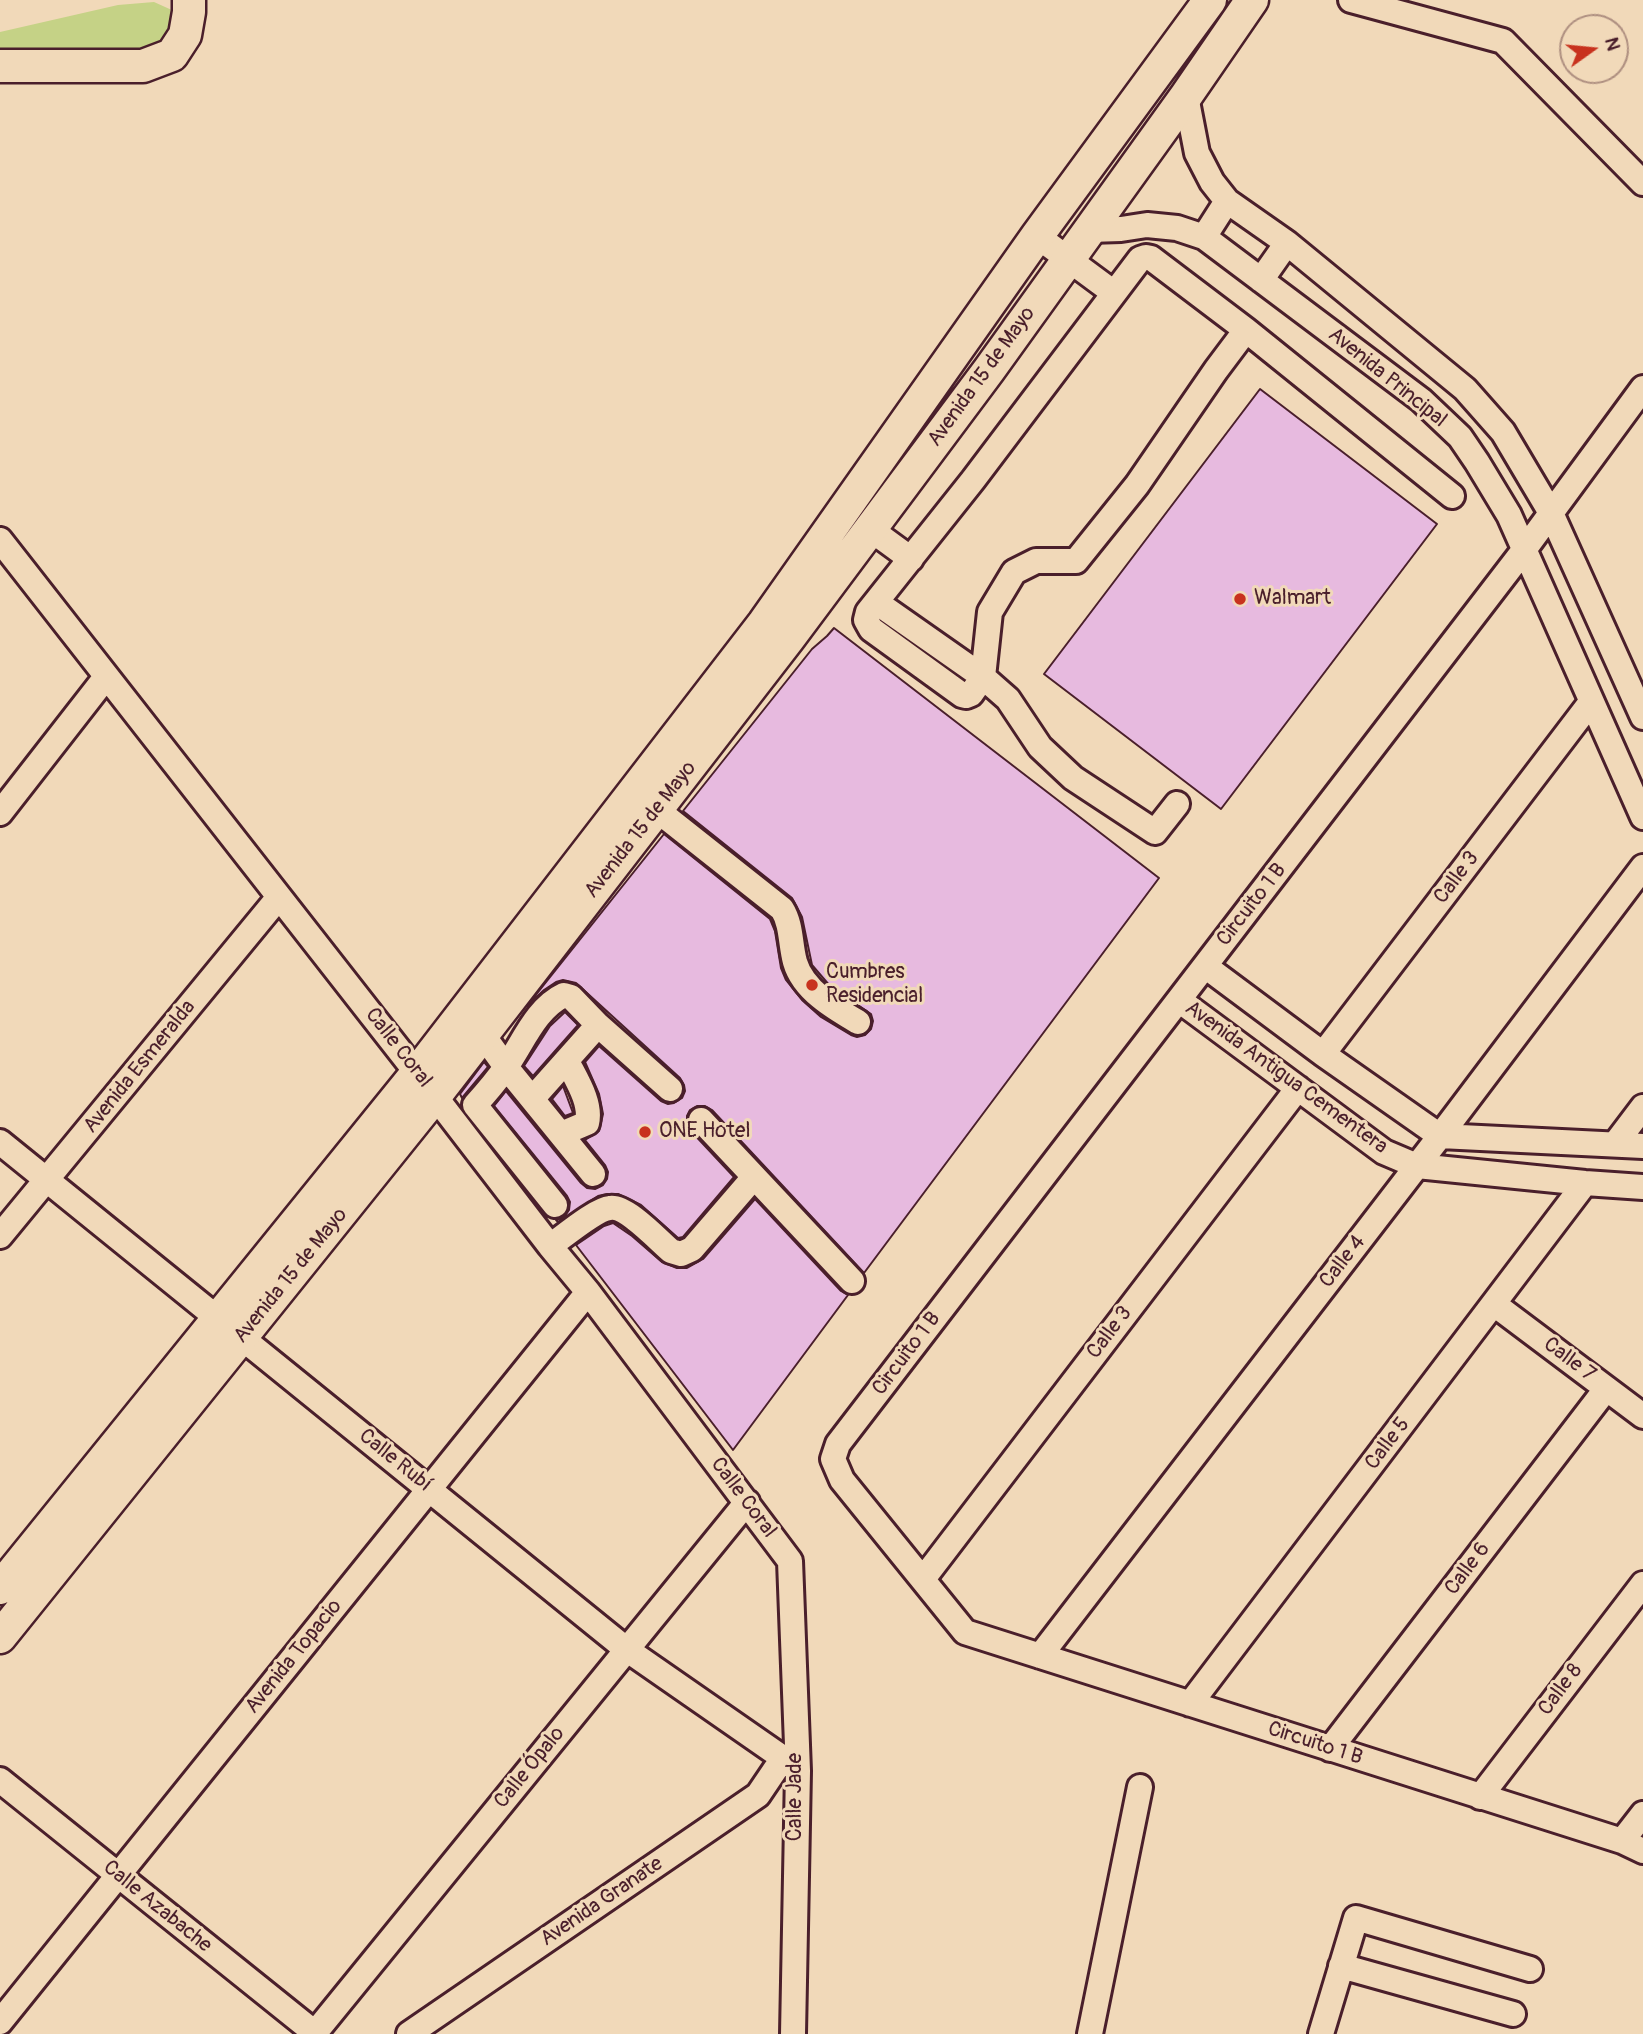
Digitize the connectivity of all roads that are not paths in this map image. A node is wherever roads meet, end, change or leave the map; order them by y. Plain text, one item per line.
1 (189, 0) edge
2 (1210, 0) edge
3 (1252, 0) edge
4 (1351, 0) edge
5 (0, 66) edge
6 (1186, 96) junction
7 (1643, 183) edge
8 (1227, 201) junction
9 (1089, 230) junction
10 (1037, 236) junction
11 (1204, 237) junction
12 (1287, 243) junction
13 (1068, 259) junction
14 (1261, 280) junction
15 (1114, 293) junction
16 (1246, 330) junction
17 (1643, 388) edge
18 (1452, 496) dead end
19 (1551, 513) junction
20 (870, 529) junction
21 (0, 540) edge
22 (1524, 550) junction
23 (911, 559) junction
24 (776, 630) junction
25 (106, 677) junction
26 (984, 677) junction
27 (1591, 702) junction
28 (1643, 717) edge
29 (1177, 804) dead end
30 (657, 810) junction
31 (0, 813) edge
32 (1643, 817) edge
33 (1643, 867) edge
34 (279, 897) junction
35 (1205, 966) junction
36 (510, 999) junction
37 (1179, 1000) junction
38 (536, 1021) junction
39 (858, 1022) dead end
40 (598, 1025) junction
41 (483, 1035) junction
42 (1323, 1054) junction
43 (567, 1061) junction
44 (506, 1067) junction
45 (426, 1085) junction
46 (1298, 1087) junction
47 (670, 1088) dead end
48 (533, 1098) junction
49 (1643, 1107) edge
50 (701, 1120) dead end
51 (561, 1134) junction
52 (1440, 1136) junction
53 (0, 1142) edge
54 (1615, 1144) junction
55 (1643, 1146) edge
56 (1417, 1166) junction
57 (593, 1174) dead end
58 (754, 1177) junction
59 (47, 1180) junction
60 (1585, 1183) junction
61 (1643, 1187) edge
62 (555, 1205) dead end
63 (0, 1236) edge
64 (550, 1246) junction
65 (852, 1282) dead end
66 (588, 1292) junction
67 (1494, 1304) junction
68 (230, 1328) junction
69 (1606, 1389) junction
70 (1643, 1416) edge
71 (429, 1489) junction
72 (747, 1502) junction
73 (790, 1560) joint
74 (923, 1579) junction
75 (1643, 1584) edge
76 (0, 1588) edge
77 (0, 1637) edge
78 (626, 1649) junction
79 (1040, 1656) junction
80 (1190, 1704) junction
81 (1330, 1749) junction
82 (790, 1765) junction
83 (0, 1780) edge
84 (1140, 1787) dead end
85 (1480, 1797) junction
86 (1643, 1814) edge
87 (1632, 1846) edge
88 (118, 1875) junction
89 (1341, 1966) junction
90 (1530, 1969) dead end
91 (1513, 2014) dead end
92 (0, 2022) edge
93 (315, 2033) edge
94 (409, 2034) edge
95 (793, 2034) edge
96 (1090, 2034) edge
97 (1321, 2034) edge

1 - 5 main road
2 - 10 main road, Avenida 15 de Mayo
3 - 6 main road, Avenida 15 de Mayo
4 - 7 street
6 - 8 street, Avenida Principal
6 - 9 main road, Avenida 15 de Mayo
8 - 11 street
8 - 12 street, Avenida Principal
9 - 11 street, Avenida Principal
9 - 13 main road, Avenida 15 de Mayo
10 - 13 street
10 - 24 main road, Avenida 15 de Mayo
11 - 14 street, Avenida Principal
12 - 14 street
12 - 19 street, Avenida Principal
13 - 15 street
13 - 20 main road, Avenida 15 de Mayo
14 - 22 street, Avenida Principal
15 - 16 street
15 - 23 street
16 - 18 street
16 - 26 street
17 - 19 street, Circuito 1 B
19 - 22 street, Circuito 1 B
19 - 28 street, Avenida Principal
20 - 23 street
20 - 24 main road, Avenida 15 de Mayo
21 - 25 street, Calle Coral
22 - 27 street, Avenida Principal
22 - 35 street, Circuito 1 B
23 - 26 street
24 - 30 main road, Avenida 15 de Mayo
24 - 45 main road, Avenida 15 de Mayo
25 - 31 street
25 - 34 street, Calle Coral
26 - 29 street
27 - 32 street, Avenida Principal
27 - 42 street, Calle 3
30 - 36 main road, Avenida 15 de Mayo
30 - 39 street
33 - 52 street, Calle 4
34 - 45 street, Calle Coral
34 - 59 street, Avenida Esmeralda
35 - 37 street, Circuito 1 B
35 - 42 street, Avenida Antigua Cementera
36 - 38 street
36 - 41 main road, Avenida 15 de Mayo
37 - 46 street, Avenida Antigua Cementera
37 - 74 street, Circuito 1 B
38 - 40 street
38 - 44 street
40 - 43 street
40 - 47 street
41 - 44 street
41 - 45 main road, Avenida 15 de Mayo
42 - 52 street, Avenida Antigua Cementera
43 - 48 street
43 - 51 street
44 - 48 street
44 - 62 street
45 - 64 street, Calle Coral
45 - 68 main road, Avenida 15 de Mayo
46 - 56 street, Avenida Antigua Cementera
46 - 74 street, Calle 3
48 - 51 street
49 - 54 street
50 - 58 street
51 - 57 street
52 - 54 street
52 - 56 street, Calle 4
53 - 59 street, Calle Rubí
54 - 55 street
56 - 60 street, Avenida Antigua Cementera
56 - 79 street, Calle 4
58 - 64 street
58 - 65 street
59 - 63 street, Avenida Esmeralda
59 - 68 street, Calle Rubí
60 - 61 street, Avenida Antigua Cementera
60 - 67 street, Calle 5
64 - 66 street, Calle Coral
66 - 71 street, Avenida Topacio
66 - 72 street, Calle Coral
67 - 69 street, Calle 7
67 - 80 street, Calle 5
68 - 71 street, Calle Rubí
68 - 76 main road, Avenida 15 de Mayo
68 - 77 main road, Avenida 15 de Mayo
69 - 70 street, Calle 7
69 - 81 street, Calle 6
71 - 78 street, Calle Rubí
71 - 88 street, Avenida Topacio
72 - 73 street, Calle Coral
72 - 78 street, Calle Ópalo
73 - 82 street, Calle Jade
74 - 79 street, Circuito 1 B
75 - 85 street, Calle 8
78 - 82 street, Calle Rubí
78 - 93 street, Calle Ópalo
79 - 80 street, Circuito 1 B
80 - 81 street, Circuito 1 B
81 - 85 street, Circuito 1 B
82 - 94 street, Avenida Granate
82 - 95 street, Calle Jade
83 - 88 street, Calle Azabache
84 - 96 street
85 - 87 street, Circuito 1 B
86 - 87 street
88 - 92 street, Avenida Topacio
88 - 93 street, Calle Azabache
89 - 90 street
89 - 91 street
89 - 97 street

